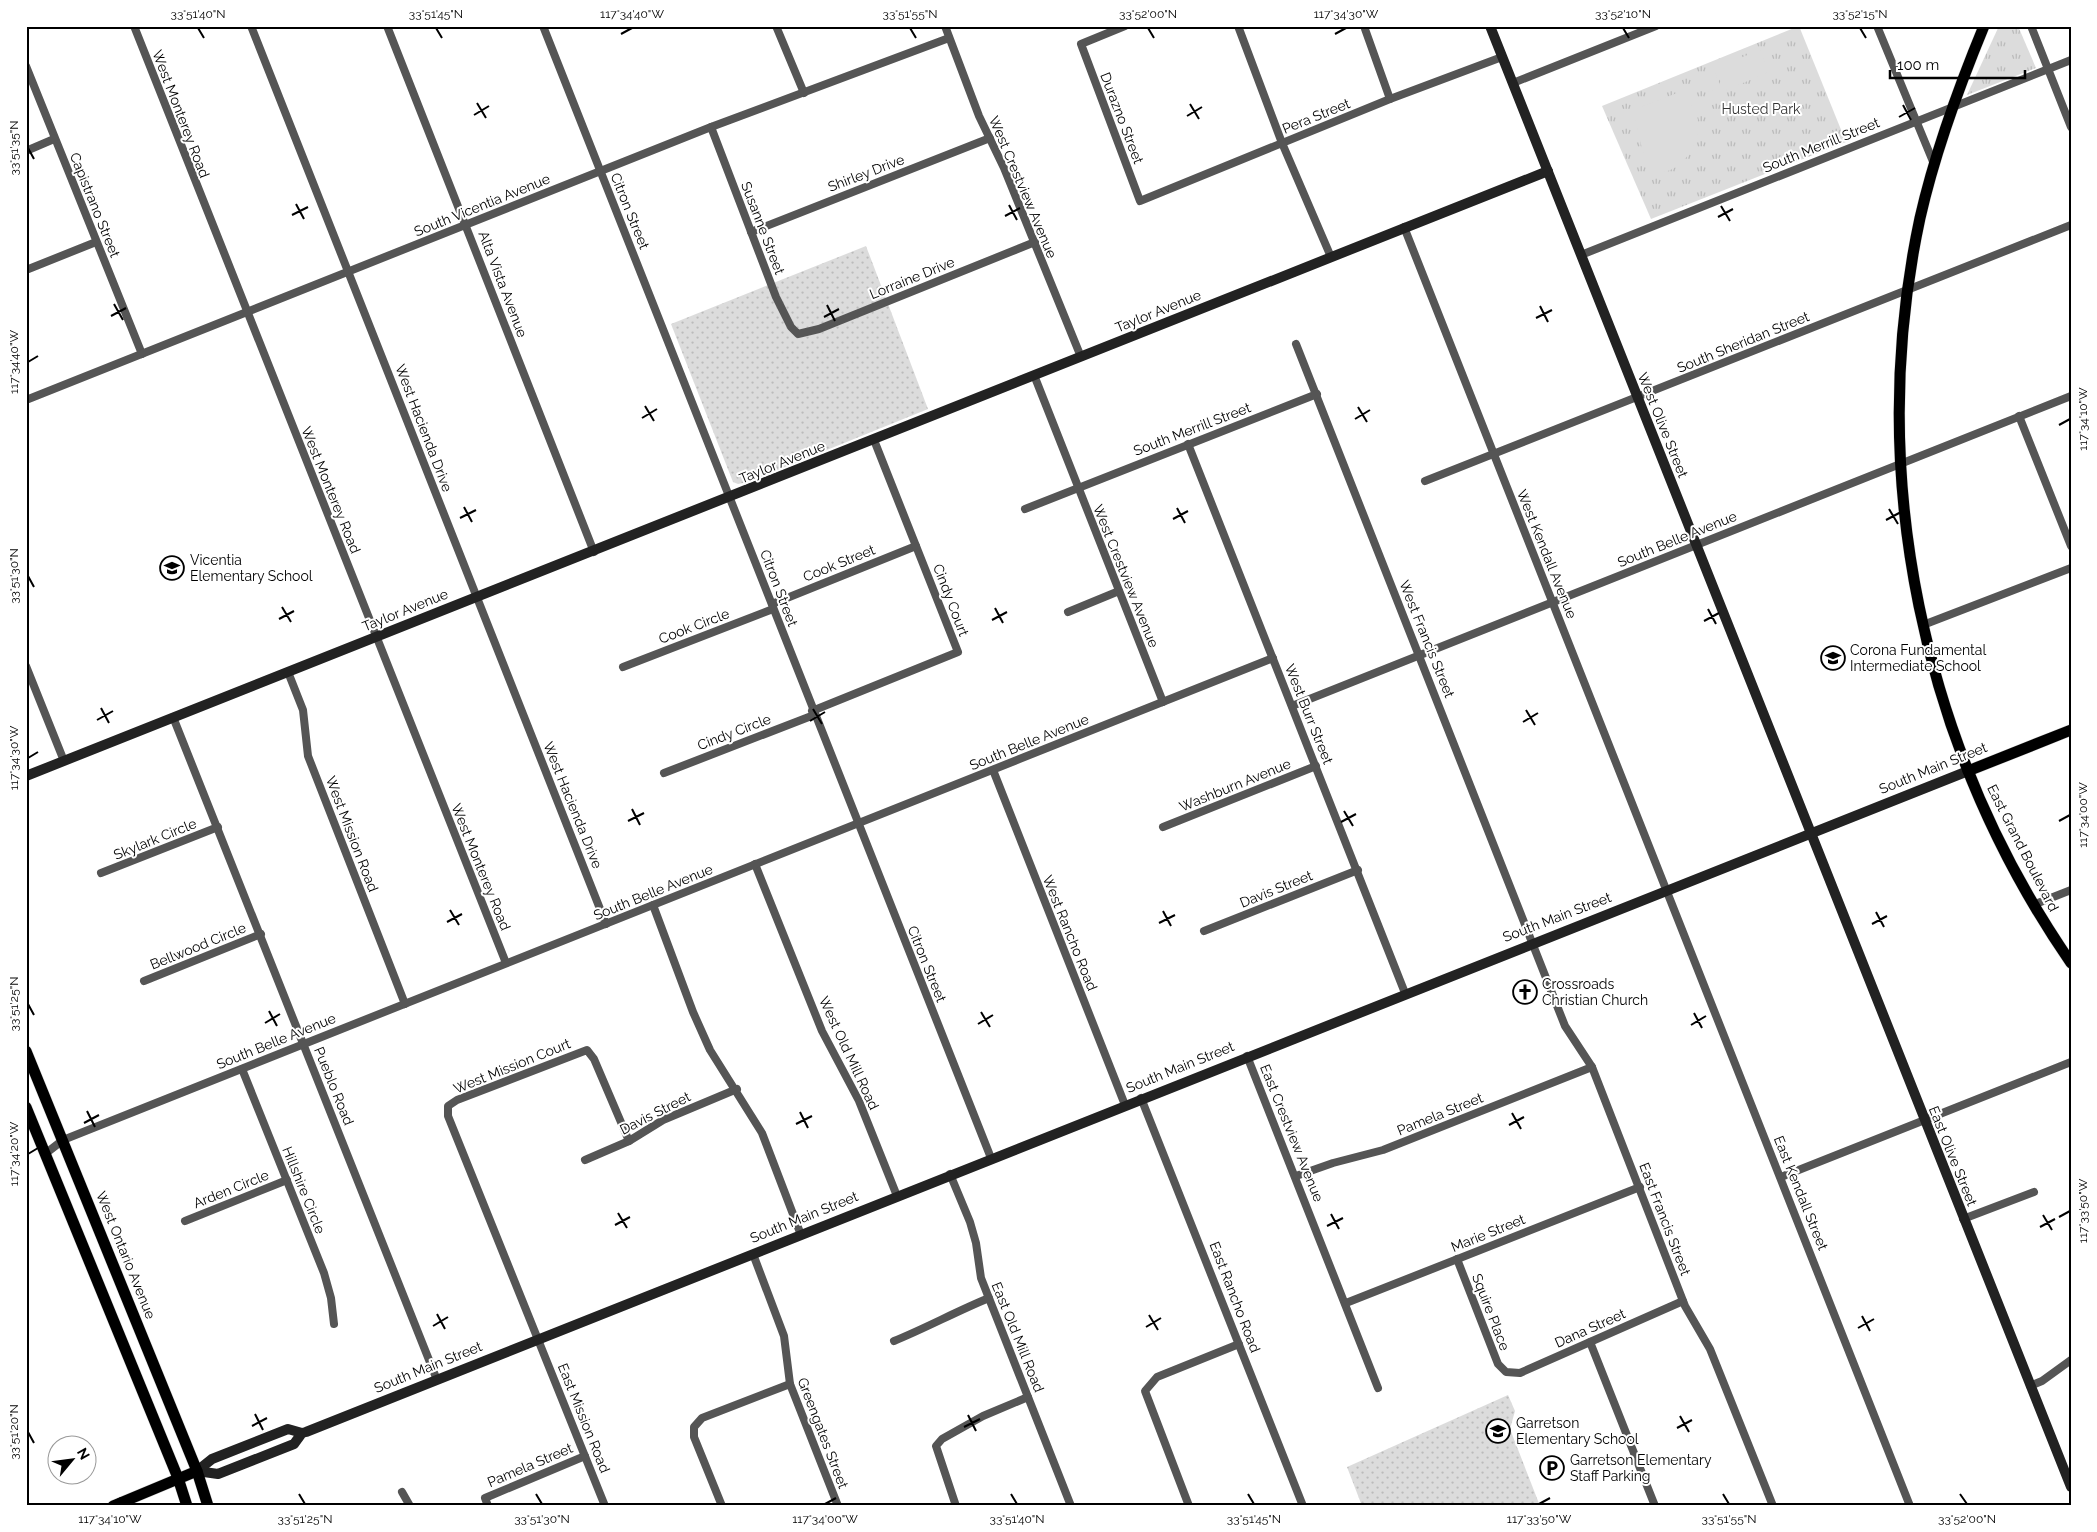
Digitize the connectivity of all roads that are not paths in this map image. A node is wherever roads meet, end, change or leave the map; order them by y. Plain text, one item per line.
1 (134, 26) edge
2 (251, 26) edge
3 (387, 26) edge
4 (543, 26) edge
5 (776, 26) edge
6 (945, 26) edge
7 (1125, 26) edge
8 (1238, 26) edge
9 (1490, 26) edge
10 (1656, 26) edge
11 (1877, 26) edge
12 (1984, 26) edge
13 (2031, 26) edge
14 (1365, 28) dead end
15 (949, 38) junction
16 (1502, 56) junction
17 (2071, 60) edge
18 (26, 66) edge
19 (2048, 69) junction
20 (1513, 83) junction
21 (804, 93) junction
22 (1390, 99) junction
23 (1952, 106) junction
24 (1915, 122) junction
25 (711, 127) junction
26 (2071, 127) edge
27 (990, 138) junction
28 (54, 140) junction
29 (1282, 143) junction
30 (26, 151) edge
31 (1934, 164) junction
32 (600, 170) junction
33 (1548, 171) junction
34 (1140, 201) joint
35 (2071, 225) edge
36 (466, 226) junction
37 (1404, 227) junction
38 (751, 232) junction
39 (96, 242) junction
40 (1034, 242) junction
41 (1581, 255) junction
42 (1331, 257) junction
43 (26, 270) edge
44 (350, 272) junction
45 (1908, 290) junction
46 (246, 312) junction
47 (798, 334) joint
48 (1296, 344) dead end
49 (142, 354) junction
50 (1081, 357) junction
51 (1034, 375) junction
52 (1317, 394) junction
53 (2071, 396) edge
54 (1638, 397) junction
55 (26, 400) edge
56 (2019, 416) junction
57 (874, 440) junction
58 (1188, 444) junction
59 (1494, 454) junction
60 (1901, 464) junction
61 (1425, 482) dead end
62 (1077, 488) junction
63 (730, 497) junction
64 (1025, 509) dead end
65 (1696, 545) junction
66 (916, 546) junction
67 (2071, 546) edge
68 (594, 552) junction
69 (2071, 568) edge
70 (1119, 590) junction
71 (477, 596) junction
72 (1552, 602) junction
73 (773, 606) junction
74 (1068, 612) dead end
75 (1923, 625) junction
76 (376, 636) junction
77 (1420, 655) junction
78 (1273, 658) junction
79 (26, 666) edge
80 (623, 667) dead end
81 (288, 672) junction
82 (1163, 702) junction
83 (1292, 706) junction
84 (813, 713) junction
85 (173, 717) junction
86 (2071, 730) edge
87 (64, 761) junction
88 (1316, 766) junction
89 (993, 770) junction
90 (1968, 770) junction
91 (664, 773) dead end
92 (26, 776) edge
93 (858, 824) junction
94 (218, 827) junction
95 (1162, 827) dead end
96 (1811, 834) junction
97 (755, 864) junction
98 (1358, 870) junction
99 (101, 874) dead end
100 (1666, 890) junction
101 (2071, 890) edge
102 (652, 905) junction
103 (2034, 905) junction
104 (606, 924) junction
105 (1204, 931) dead end
106 (261, 934) junction
107 (1532, 943) junction
108 (506, 963) junction
109 (2071, 963) edge
110 (144, 981) dead end
111 (1405, 993) junction
112 (405, 1004) junction
113 (304, 1044) junction
114 (26, 1051) edge
115 (1247, 1056) junction
116 (2071, 1062) edge
117 (1592, 1067) junction
118 (242, 1068) junction
119 (737, 1089) junction
120 (1142, 1098) junction
121 (1125, 1105) junction
122 (26, 1107) edge
123 (1925, 1121) junction
124 (63, 1140) junction
125 (629, 1141) junction
126 (45, 1154) junction
127 (991, 1158) junction
128 (584, 1160) dead end
129 (950, 1174) junction
130 (1296, 1176) junction
131 (1781, 1177) junction
132 (286, 1180) junction
133 (1640, 1186) junction
134 (2034, 1192) dead end
135 (897, 1196) junction
136 (1964, 1219) junction
137 (185, 1221) dead end
138 (801, 1234) junction
139 (753, 1254) junction
140 (1457, 1259) junction
141 (989, 1298) junction
142 (1683, 1301) junction
143 (1346, 1303) junction
144 (334, 1324) dead end
145 (539, 1339) junction
146 (894, 1341) dead end
147 (1590, 1342) junction
148 (1240, 1344) junction
149 (2071, 1360) edge
150 (1506, 1372) joint
151 (437, 1380) junction
152 (790, 1384) junction
153 (2030, 1386) junction
154 (1378, 1388) dead end
155 (1028, 1397) junction
156 (302, 1433) junction
157 (585, 1456) junction
158 (197, 1471) junction
159 (178, 1478) junction
160 (2071, 1488) edge
161 (402, 1492) dead end
162 (486, 1502) edge
163 (113, 1506) edge
164 (187, 1506) edge
165 (208, 1506) edge
166 (410, 1506) edge
167 (605, 1506) edge
168 (722, 1506) edge
169 (838, 1506) edge
170 (956, 1506) edge
171 (1071, 1506) edge
172 (1188, 1506) edge
173 (1303, 1506) edge
174 (1655, 1506) edge
175 (1773, 1506) edge
176 (1910, 1506) edge

1 - 46 street, West Monterey Road
2 - 44 street, West Hacienda Drive
3 - 36 street, Alta Vista Avenue
4 - 32 street, Citron Street
5 - 21 street
6 - 15 street, West Crestview Avenue
7 - 34 street, Durazno Street
8 - 29 street
9 - 16 street, West Olive Street
10 - 20 street
11 - 24 street
12 - 23 main road, East Grand Boulevard
13 - 19 street
14 - 22 street
15 - 21 street, South Vicentia Avenue
15 - 27 street, West Crestview Avenue
16 - 20 street, West Olive Street
16 - 22 street, Pera Street
17 - 19 street, South Merrill Street
18 - 28 street, Capistrano Street
19 - 23 street, South Merrill Street
19 - 26 street
20 - 33 street, West Olive Street
21 - 25 street, South Vicentia Avenue
22 - 29 street, Pera Street
23 - 24 street, South Merrill Street
23 - 31 main road, East Grand Boulevard
24 - 31 street
24 - 41 street, South Merrill Street
25 - 32 street, South Vicentia Avenue
25 - 38 street, Susanne Street
27 - 38 street, Shirley Drive
27 - 40 street, West Crestview Avenue
28 - 30 street
28 - 39 street, Capistrano Street
29 - 34 street, Pera Street
29 - 42 street
31 - 45 main road, East Grand Boulevard
32 - 36 street, South Vicentia Avenue
32 - 63 street, Citron Street
33 - 37 street, Taylor Avenue
33 - 41 street, West Olive Street
35 - 45 street, South Sheridan Street
36 - 44 street, South Vicentia Avenue
36 - 68 street, Alta Vista Avenue
37 - 42 street, Taylor Avenue
37 - 59 street, West Kendall Avenue
38 - 47 street, Susanne Street
39 - 43 street
39 - 49 street, Capistrano Street
40 - 47 street, Lorraine Drive
40 - 50 street, West Crestview Avenue
41 - 54 street, West Olive Street
42 - 50 street, Taylor Avenue
44 - 46 street, South Vicentia Avenue
44 - 71 street, West Hacienda Drive
45 - 54 street, South Sheridan Street
45 - 60 main road, East Grand Boulevard
46 - 49 street, South Vicentia Avenue
46 - 76 street, West Monterey Road
48 - 52 street, West Francis Street
49 - 55 street, South Vicentia Avenue
50 - 51 street, Taylor Avenue
51 - 57 street, Taylor Avenue
51 - 62 street, West Crestview Avenue
52 - 58 street, South Merrill Street
52 - 77 street, West Francis Street
53 - 56 street, South Belle Avenue
54 - 59 street, South Sheridan Street
54 - 65 street, West Olive Street
56 - 60 street, South Belle Avenue
56 - 67 street
57 - 63 street, Taylor Avenue
57 - 66 street, Cindy Court
58 - 62 street, South Merrill Street
58 - 78 street, West Burr Street
59 - 61 street, South Sheridan Street
59 - 72 street, West Kendall Avenue
60 - 65 street, South Belle Avenue
60 - 75 main road, East Grand Boulevard
62 - 64 street, South Merrill Street
62 - 70 street, West Crestview Avenue
63 - 68 street, Taylor Avenue
63 - 73 street, Citron Street
65 - 72 street, South Belle Avenue
65 - 96 street, West Olive Street
66 - 73 street, Cook Street
66 - 84 street, Cindy Court
68 - 71 street, Taylor Avenue
69 - 75 street
70 - 74 street
70 - 82 street, West Crestview Avenue
71 - 76 street, Taylor Avenue
71 - 104 street, West Hacienda Drive
72 - 77 street, South Belle Avenue
72 - 100 street, West Kendall Avenue
73 - 80 street, Cook Circle
73 - 84 street, Citron Street
75 - 90 main road, East Grand Boulevard
76 - 81 street, Taylor Avenue
76 - 108 street, West Monterey Road
77 - 83 street, South Belle Avenue
77 - 107 street, West Francis Street
78 - 82 street, South Belle Avenue
78 - 83 street, West Burr Street
79 - 87 street
81 - 85 street, Taylor Avenue
81 - 112 street, West Mission Road
82 - 89 street, South Belle Avenue
83 - 88 street, West Burr Street
84 - 91 street, Cindy Circle
84 - 93 street, Citron Street
85 - 87 street, Taylor Avenue
85 - 94 street, Pueblo Road
86 - 90 main road, South Main Street
87 - 92 street, Taylor Avenue
88 - 95 street, Washburn Avenue
88 - 98 street, West Burr Street
89 - 93 street, South Belle Avenue
89 - 121 street, West Rancho Road
90 - 96 street, South Main Street
90 - 103 main road, East Grand Boulevard
93 - 97 street, South Belle Avenue
93 - 127 street, Citron Street
94 - 99 street, Skylark Circle
94 - 106 street, Pueblo Road
96 - 100 street, South Main Street
96 - 123 street, East Olive Street
97 - 102 street, South Belle Avenue
97 - 135 street, West Old Mill Road
98 - 105 street, Davis Street
98 - 111 street, West Burr Street
100 - 107 street, South Main Street
100 - 131 street, East Kendall Street
101 - 103 street
102 - 104 street, South Belle Avenue
102 - 119 street
103 - 109 main road, East Grand Boulevard
104 - 108 street, South Belle Avenue
106 - 110 street, Bellwood Circle
106 - 113 street, Pueblo Road
107 - 111 street, South Main Street
107 - 117 street, East Francis Street
108 - 112 street, South Belle Avenue
111 - 115 street, South Main Street
112 - 113 street, South Belle Avenue
113 - 118 street, South Belle Avenue
113 - 151 street, Pueblo Road
114 - 124 main road, West Ontario Avenue
115 - 120 street, South Main Street
115 - 130 street, East Crestview Avenue
116 - 123 street
117 - 130 street, Pamela Street
117 - 133 street, East Francis Street
118 - 124 street, South Belle Avenue
118 - 132 street, Hillshire Circle
119 - 125 street, Davis Street
119 - 138 street
120 - 121 street, South Main Street
120 - 148 street, East Rancho Road
121 - 127 street, South Main Street
122 - 126 main road
123 - 131 street
123 - 136 street, East Olive Street
124 - 126 street, South Belle Avenue
124 - 158 main road, West Ontario Avenue
125 - 128 street, Davis Street
125 - 145 street, West Mission Court
126 - 159 main road
127 - 129 street, South Main Street
129 - 135 street, South Main Street
129 - 141 street, East Old Mill Road
130 - 143 street, East Crestview Avenue
131 - 176 street, East Kendall Street
132 - 137 street, Arden Circle
132 - 144 street, Hillshire Circle
133 - 140 street, Marie Street
133 - 142 street, East Francis Street
134 - 136 street
135 - 138 street, South Main Street
136 - 153 street, East Olive Street
138 - 139 street, South Main Street
139 - 145 street, South Main Street
139 - 152 street, Greengates Street
140 - 143 street, Marie Street
140 - 150 street, Squire Place
141 - 146 street
141 - 155 street, East Old Mill Road
142 - 147 street, Dana Street
142 - 175 street, East Francis Street
143 - 154 street, East Crestview Avenue
145 - 151 street, South Main Street
145 - 157 street, East Mission Road
147 - 150 street, Dana Street
147 - 174 street
148 - 172 street
148 - 173 street, East Rancho Road
149 - 153 street
151 - 156 street, South Main Street
152 - 168 street
152 - 169 street, Greengates Street
153 - 160 street, East Olive Street
155 - 170 street
155 - 171 street, East Old Mill Road
156 - 158 street, South Main Street
156 - 158 street, South Main Street
157 - 162 street, Pamela Street
157 - 167 street, East Mission Road
158 - 159 main road, South Main Street
158 - 165 main road, West Ontario Avenue
159 - 163 main road, South Main Street
159 - 164 main road
161 - 166 street

